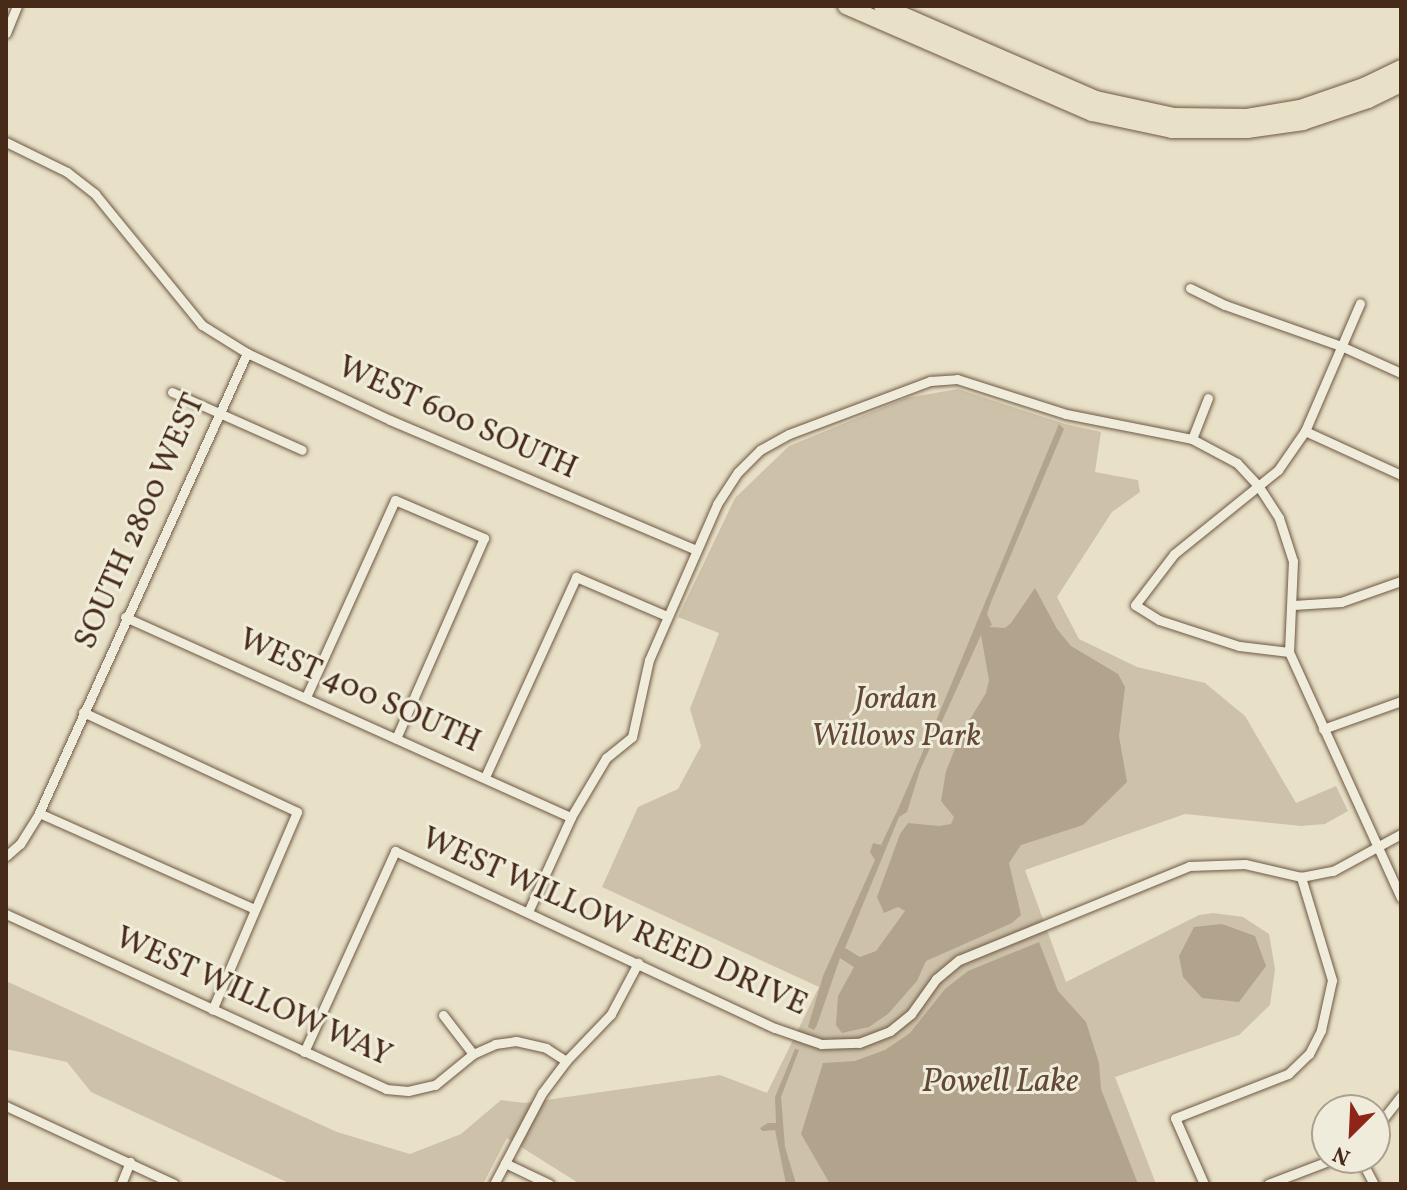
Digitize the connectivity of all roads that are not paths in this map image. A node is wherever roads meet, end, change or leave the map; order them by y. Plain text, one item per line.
1 (17, 6) edge
2 (846, 6) edge
3 (882, 6) edge
4 (6, 33) edge
5 (1401, 68) edge
6 (1401, 84) edge
7 (6, 142) edge
8 (1190, 288) dead end
9 (1360, 303) dead end
10 (1341, 346) junction
11 (247, 353) junction
12 (1401, 373) edge
13 (172, 392) dead end
14 (1208, 398) dead end
15 (219, 413) junction
16 (1305, 431) junction
17 (1192, 439) junction
18 (302, 450) dead end
19 (1401, 475) edge
20 (1259, 487) junction
21 (697, 550) junction
22 (1401, 581) edge
23 (1293, 605) junction
24 (667, 616) junction
25 (125, 617) junction
26 (1289, 652) junction
27 (306, 697) junction
28 (1401, 701) edge
29 (83, 712) junction
30 (1323, 729) junction
31 (396, 738) junction
32 (485, 777) junction
33 (39, 813) junction
34 (571, 817) junction
35 (1401, 834) edge
36 (1376, 846) junction
37 (6, 856) edge
38 (1301, 877) junction
39 (1401, 898) edge
40 (255, 909) junction
41 (528, 912) junction
42 (6, 914) edge
43 (638, 963) junction
44 (212, 1010) junction
45 (443, 1015) dead end
46 (304, 1052) junction
47 (473, 1054) junction
48 (566, 1061) junction
49 (6, 1106) edge
50 (130, 1162) junction
51 (505, 1163) junction
52 (1311, 1168) edge
53 (121, 1184) edge
54 (174, 1184) edge
55 (494, 1184) edge
56 (549, 1184) edge
57 (1204, 1184) edge
58 (1268, 1184) edge

1 - 4 street
2 - 6 highway
3 - 5 highway
7 - 11 street, WEST 600 SOUTH
8 - 10 street
9 - 10 street
10 - 12 street
10 - 16 street
11 - 15 street, SOUTH 2800 WEST
11 - 21 street, WEST 600 SOUTH
13 - 15 street
14 - 17 street
15 - 18 street
15 - 25 street, SOUTH 2800 WEST
16 - 19 street
16 - 20 street
17 - 20 street
17 - 21 street
20 - 23 street
20 - 26 street
21 - 24 street
22 - 23 street
23 - 26 street
24 - 32 street
24 - 34 street
25 - 27 street, WEST 400 SOUTH
25 - 29 street, SOUTH 2800 WEST
26 - 30 street
27 - 31 street, WEST 400 SOUTH
27 - 31 street
28 - 30 street
29 - 33 street, SOUTH 2800 WEST
29 - 40 street
30 - 36 street
31 - 32 street, WEST 400 SOUTH
32 - 34 street, WEST 400 SOUTH
33 - 37 street, SOUTH 2800 WEST
33 - 40 street
34 - 41 street
35 - 36 street
36 - 38 street
36 - 39 street
38 - 43 street, WEST WILLOW REED DRIVE
38 - 57 street
40 - 44 street
41 - 43 street, WEST WILLOW REED DRIVE
41 - 46 street, WEST WILLOW REED DRIVE
42 - 44 street, WEST WILLOW WAY
43 - 48 street
44 - 46 street, WEST WILLOW WAY
45 - 47 street
46 - 47 street, WEST WILLOW WAY
47 - 48 street, WEST WILLOW WAY
48 - 51 street
49 - 50 street
50 - 53 street
50 - 54 street
51 - 55 street
51 - 56 street
52 - 58 street

